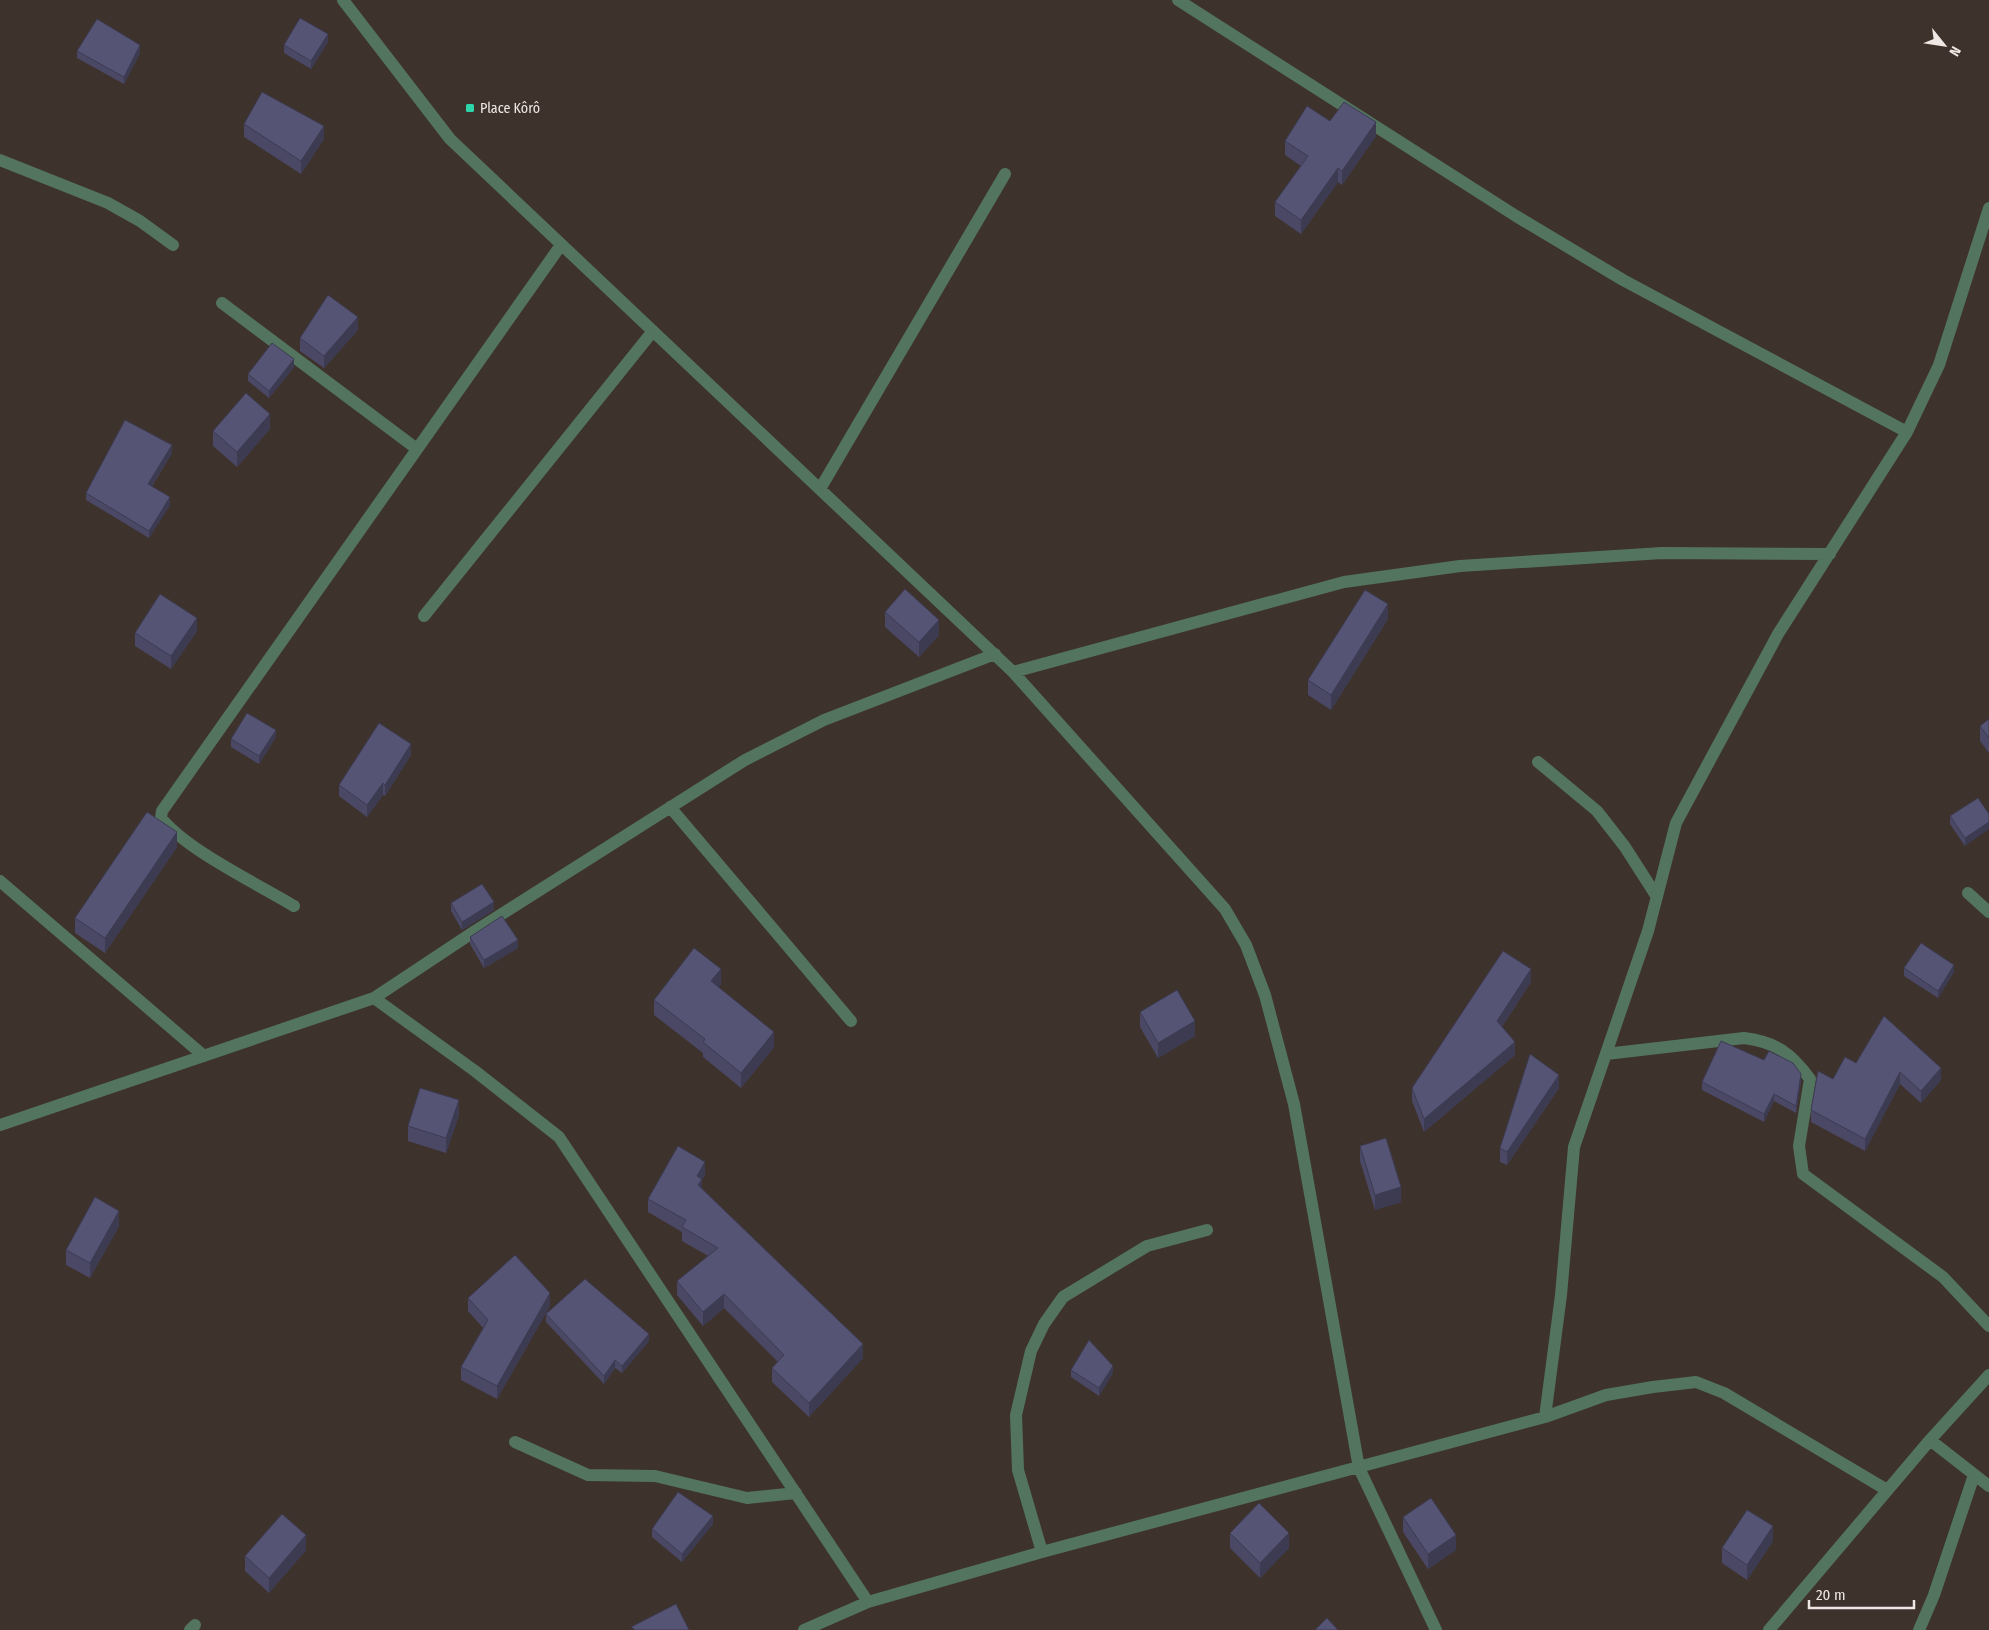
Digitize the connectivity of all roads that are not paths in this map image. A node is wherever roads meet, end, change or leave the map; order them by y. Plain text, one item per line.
1 (343, 0) edge
2 (1178, 0) edge
3 (0, 160) edge
4 (1005, 174) dead end
5 (1989, 208) edge
6 (173, 245) dead end
7 (561, 245) junction
8 (222, 303) dead end
9 (653, 331) junction
10 (1906, 432) junction
11 (417, 449) junction
12 (820, 490) junction
13 (1830, 554) junction
14 (424, 616) dead end
15 (994, 654) junction
16 (1014, 672) junction
17 (1538, 762) dead end
18 (670, 807) junction
19 (0, 881) edge
20 (1968, 894) dead end
21 (1657, 897) junction
22 (294, 906) dead end
23 (1989, 912) edge
24 (374, 998) junction
25 (851, 1021) dead end
26 (1606, 1054) junction
27 (204, 1056) junction
28 (0, 1125) edge
29 (1208, 1230) dead end
30 (1989, 1326) edge
31 (1989, 1375) edge
32 (1545, 1417) junction
33 (1930, 1440) junction
34 (516, 1442) dead end
35 (1359, 1468) junction
36 (1974, 1475) junction
37 (1989, 1486) edge
38 (1887, 1490) junction
39 (796, 1493) junction
40 (1042, 1552) junction
41 (868, 1602) junction
42 (804, 1630) edge
43 (1436, 1630) edge
44 (1769, 1630) edge
45 (1919, 1630) edge

1 - 7 street
2 - 10 street
3 - 6 street
4 - 12 street
5 - 10 street
7 - 9 street
7 - 11 street
8 - 11 street
9 - 12 street
9 - 14 street
10 - 13 street
11 - 22 street
12 - 15 street
13 - 16 street
13 - 21 street
15 - 16 street
15 - 18 street
16 - 35 street
17 - 21 street
18 - 24 street
18 - 25 street
19 - 27 street
20 - 23 street
21 - 26 street
24 - 27 street
24 - 39 street
26 - 30 street
26 - 32 street
27 - 28 street
29 - 40 street
31 - 33 street
32 - 35 street
32 - 38 street
33 - 36 street
33 - 38 street
34 - 39 street
35 - 40 street
35 - 43 street
36 - 37 street
36 - 45 street
38 - 44 street
39 - 41 street
40 - 41 street
41 - 42 street

